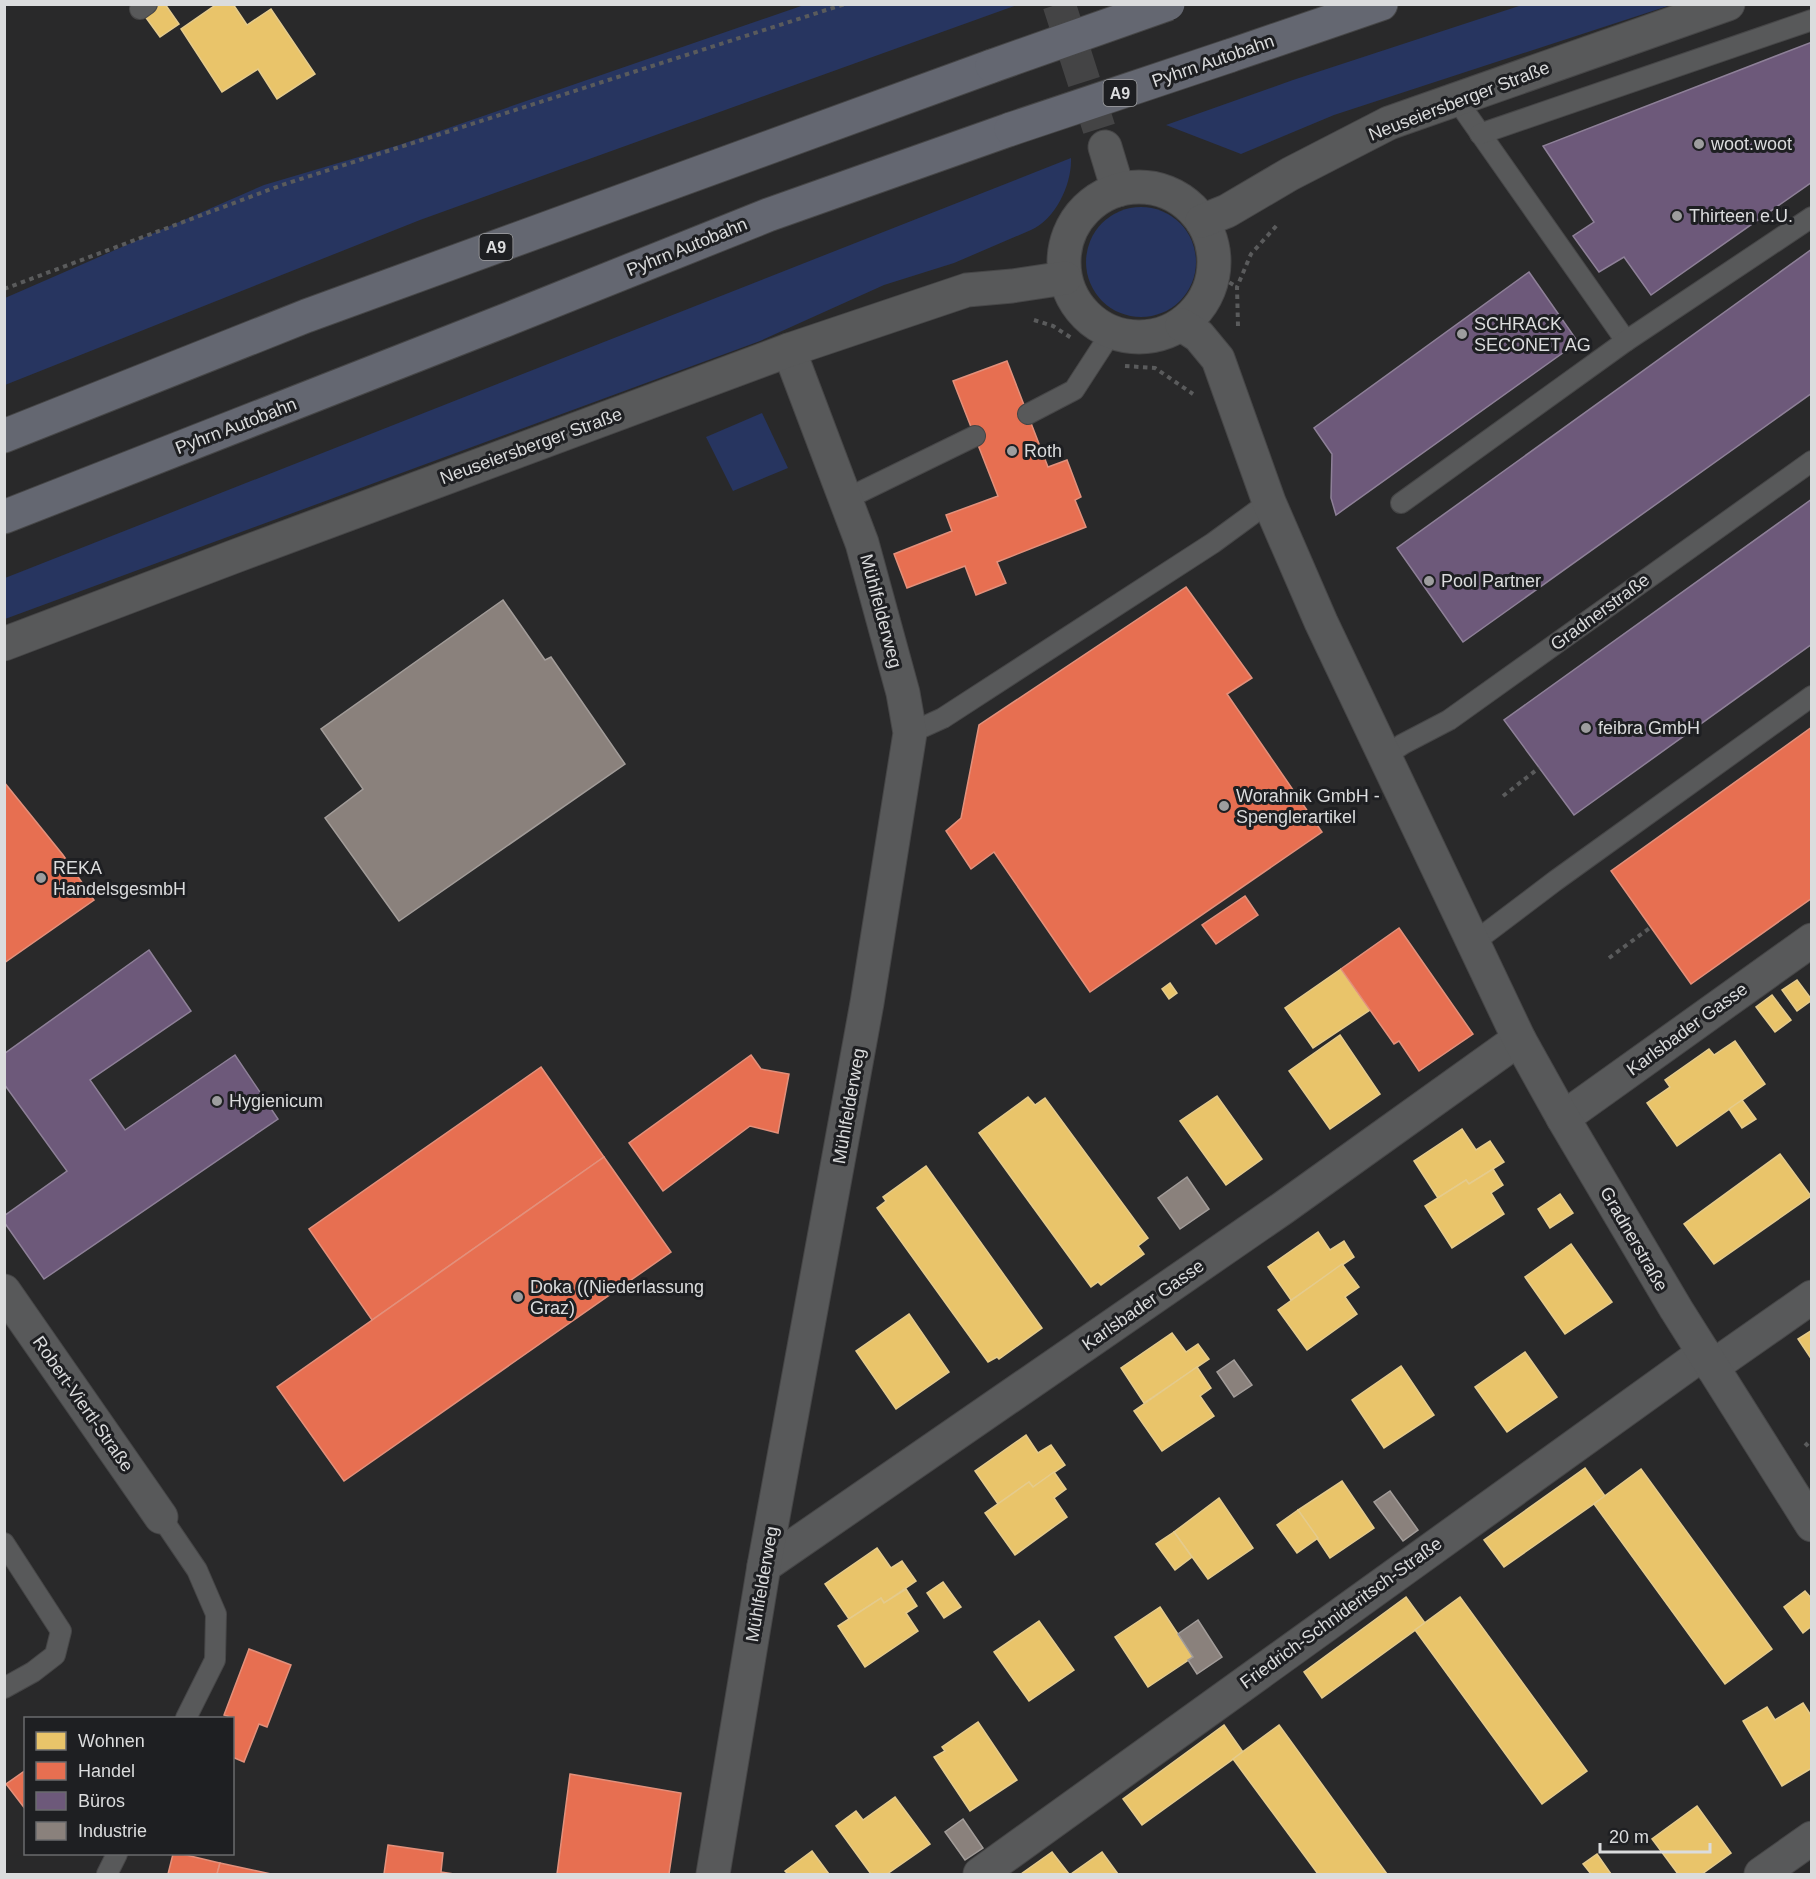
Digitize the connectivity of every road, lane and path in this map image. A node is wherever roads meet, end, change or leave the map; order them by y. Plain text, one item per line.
1 (845, 4) edge
2 (1168, 4) edge
3 (1381, 4) edge
4 (1728, 4) edge
5 (1812, 20) edge
6 (1456, 99) junction
7 (1480, 134) junction
8 (1105, 147) tunnel mouth
9 (1118, 190) junction
10 (1812, 217) edge
11 (1275, 218) dead end
12 (1202, 221) junction
13 (1065, 278) junction
14 (1225, 280) junction
15 (4, 289) edge
16 (1034, 319) dead end
17 (1182, 325) junction
18 (1062, 331) dead end
19 (1111, 333) junction
20 (1626, 341) junction
21 (789, 350) junction
22 (1146, 367) dead end
23 (1193, 395) dead end
24 (1028, 414) dead end
25 (4, 436) edge
26 (975, 436) dead end
27 (1812, 461) edge
28 (846, 499) junction
29 (1269, 502) junction
30 (1401, 503) dead end
31 (4, 517) edge
32 (4, 644) edge
33 (1812, 696) edge
34 (910, 733) junction
35 (1385, 756) junction
36 (1539, 768) dead end
37 (1503, 796) dead end
38 (1651, 927) dead end
39 (1812, 940) edge
40 (1473, 943) junction
41 (1609, 958) dead end
42 (1519, 1039) junction
43 (1563, 1118) junction
44 (4, 1291) edge
45 (1812, 1297) edge
46 (1708, 1360) junction
47 (161, 1517) joint
48 (1812, 1525) edge
49 (4, 1543) edge
50 (764, 1566) junction
51 (4, 1688) edge
52 (187, 1717) edge
53 (1812, 1838) edge
54 (117, 1855) edge
55 (107, 1875) edge
56 (713, 1875) edge
57 (980, 1875) edge
58 (1761, 1875) edge

1 - 15 path
2 - 25 highway, A9, bridge
3 - 31 highway, Pyhrn Autobahn / A9, bridge
4 - 6 street, Neuseiersberger Straße
5 - 7 lane
6 - 7 lane
6 - 12 street, Neuseiersberger Straße
7 - 20 lane
8 - 9 street
9 - 12 street
9 - 13 street
10 - 20 lane
11 - 14 path
12 - 14 street
13 - 19 street
13 - 21 street, Neuseiersberger Straße
14 - 17 street
16 - 18 path
17 - 19 street
17 - 29 street, Gradnerstraße
19 - 24 lane
20 - 30 lane
21 - 28 street, Mühlfelderweg
21 - 32 street, Neuseiersberger Straße
22 - 23 path
26 - 28 lane
27 - 35 lane, Gradnerstraße
28 - 34 street, Mühlfelderweg
29 - 34 lane
29 - 35 street, Gradnerstraße
33 - 40 lane
34 - 50 street, Mühlfelderweg
35 - 40 street, Gradnerstraße
36 - 37 path
38 - 41 path
39 - 43 street, Karlsbader Gasse
40 - 42 street, Gradnerstraße
42 - 43 street, Gradnerstraße
42 - 50 street, Karlsbader Gasse
43 - 46 street, Gradnerstraße
44 - 47 street, Robert-Viertl-Straße
45 - 46 street, Friedrich-Schnideritsch-Straße
46 - 48 street, Gradnerstraße
46 - 57 street, Friedrich-Schnideritsch-Straße
47 - 52 lane
49 - 51 lane
50 - 56 street, Mühlfelderweg
53 - 58 street
54 - 55 lane

